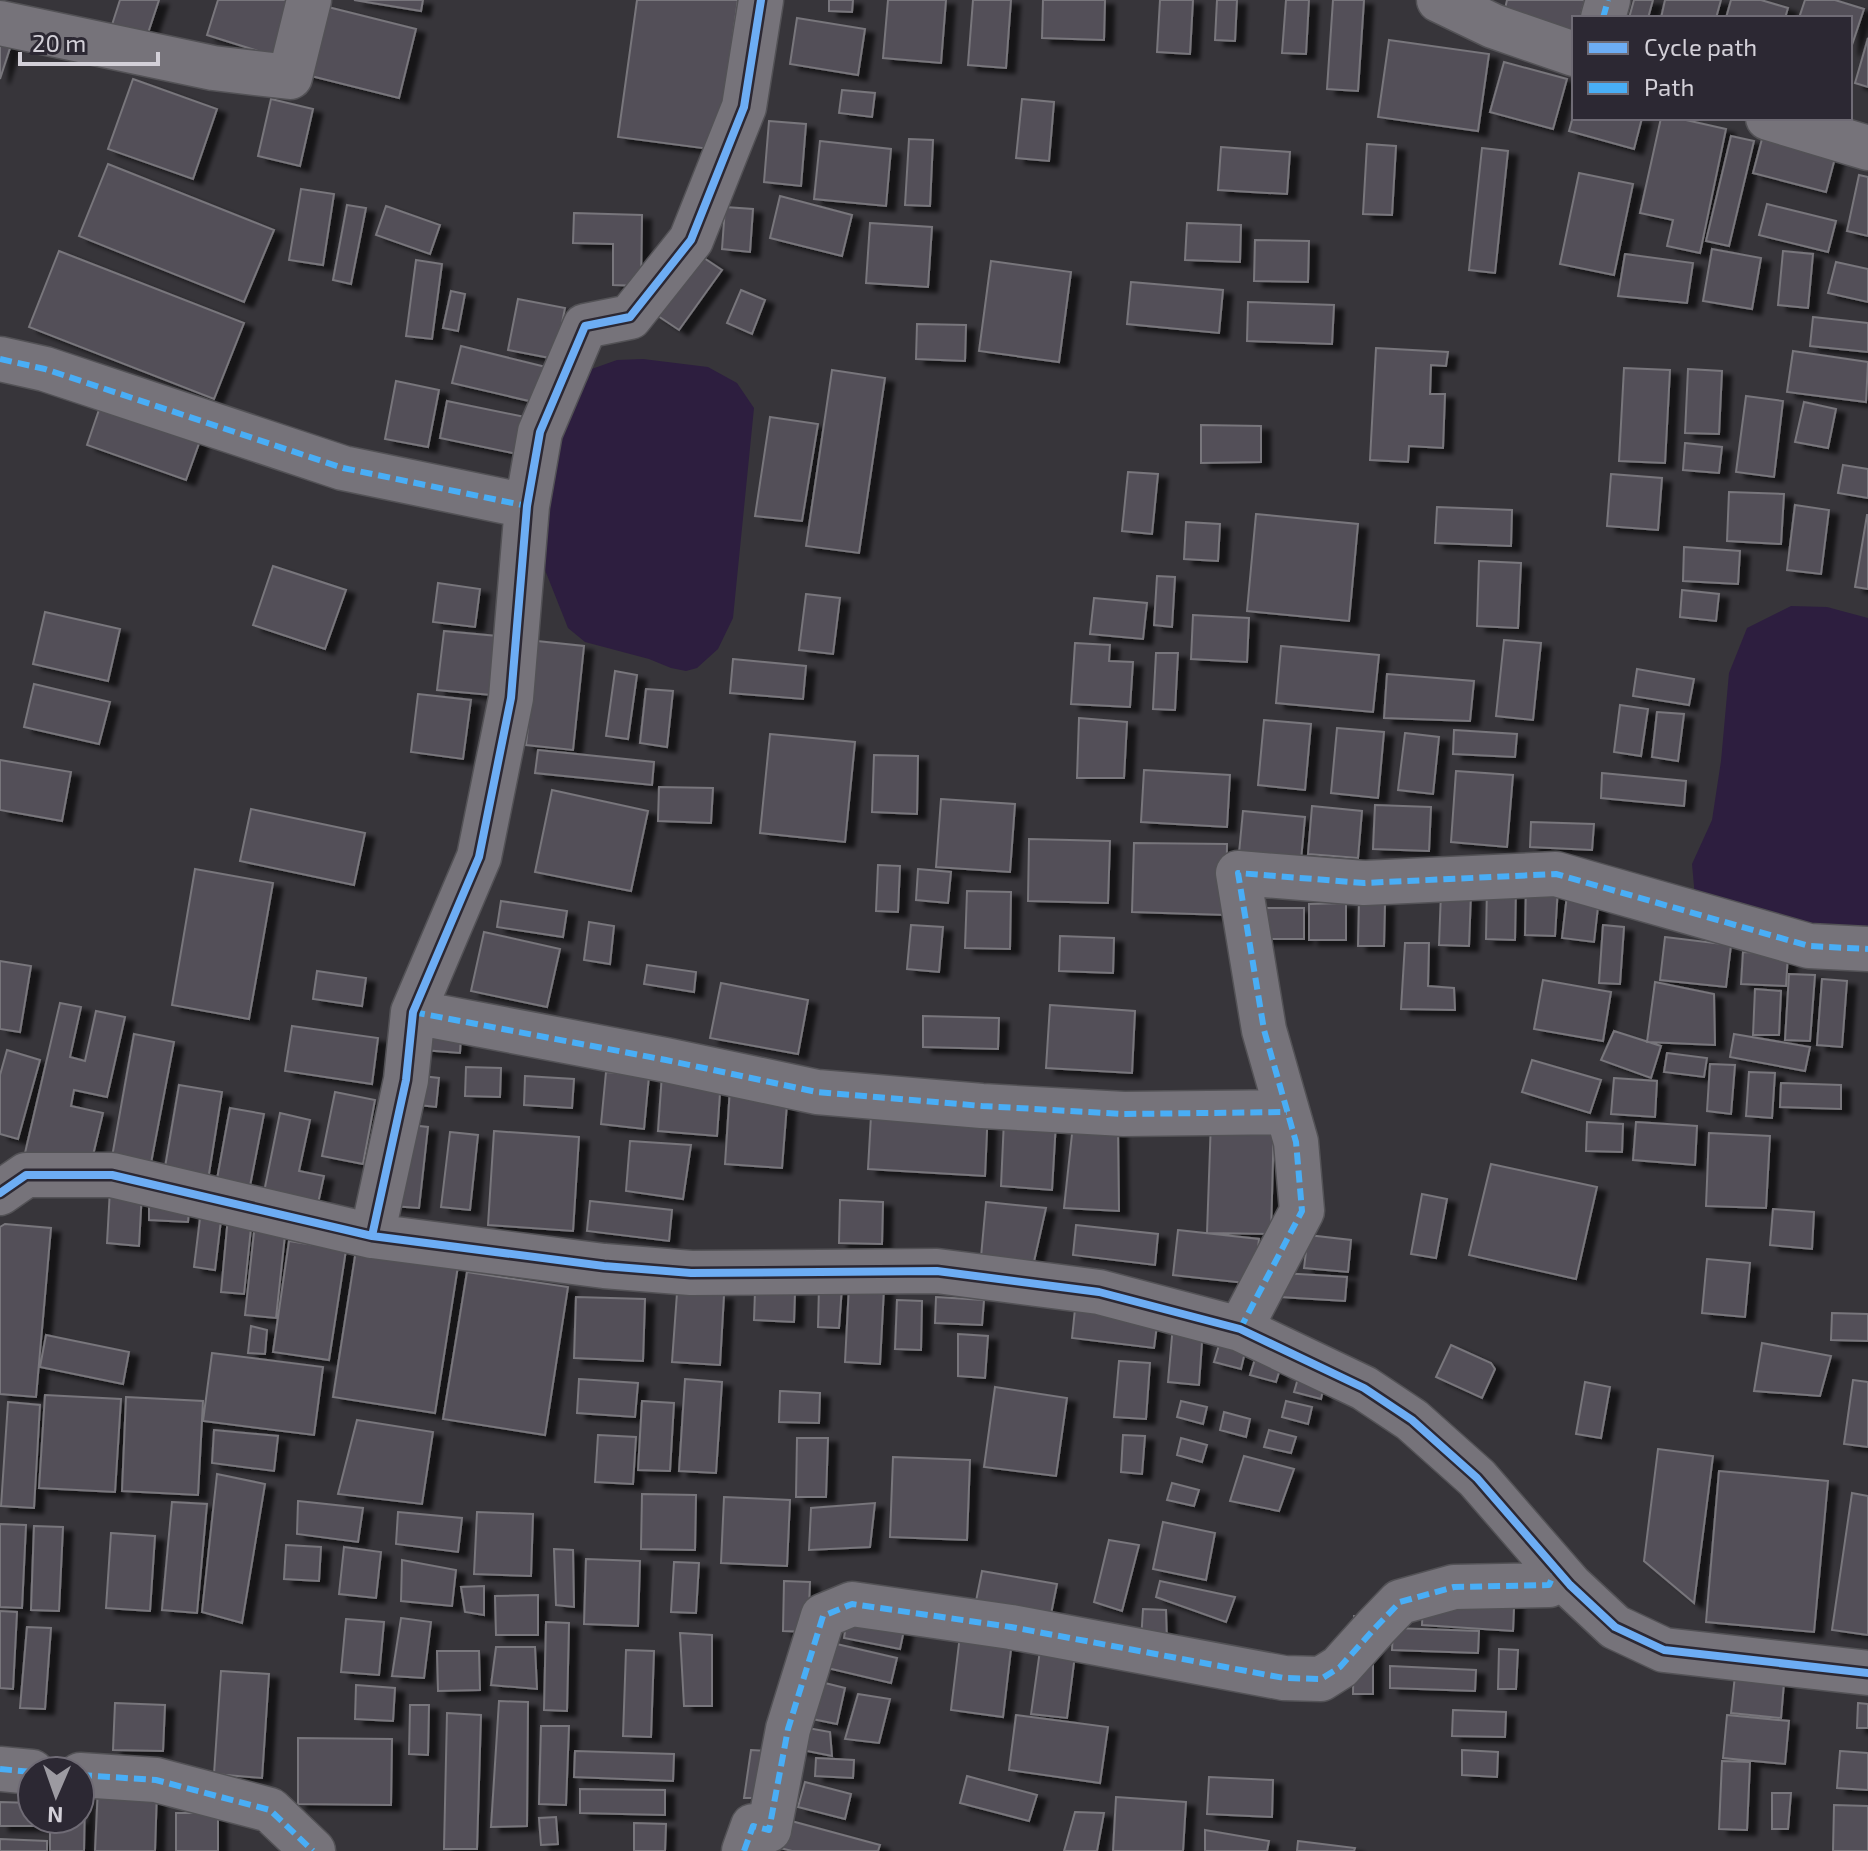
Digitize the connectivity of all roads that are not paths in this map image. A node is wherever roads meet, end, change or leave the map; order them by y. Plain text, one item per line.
1 (309, 0) edge
2 (761, 0) edge
3 (1439, 0) edge
4 (0, 23) edge
5 (1572, 53) edge
6 (1775, 120) edge
7 (1868, 148) edge
8 (0, 359) edge
9 (527, 506) junction
10 (1868, 949) edge
11 (413, 1012) junction
12 (1287, 1112) junction
13 (0, 1193) edge
14 (372, 1236) junction
15 (1240, 1329) junction
16 (1556, 1569) junction
17 (1868, 1673) edge
18 (96, 1776) edge
19 (313, 1851) edge
20 (744, 1851) edge

1 - 4 street
2 - 9 street
3 - 5 street
6 - 7 street
8 - 9 street
9 - 11 street
10 - 12 street
11 - 12 street
11 - 14 street
12 - 15 street
13 - 14 street
14 - 15 street
15 - 16 street
16 - 17 street
16 - 20 street
18 - 19 street

